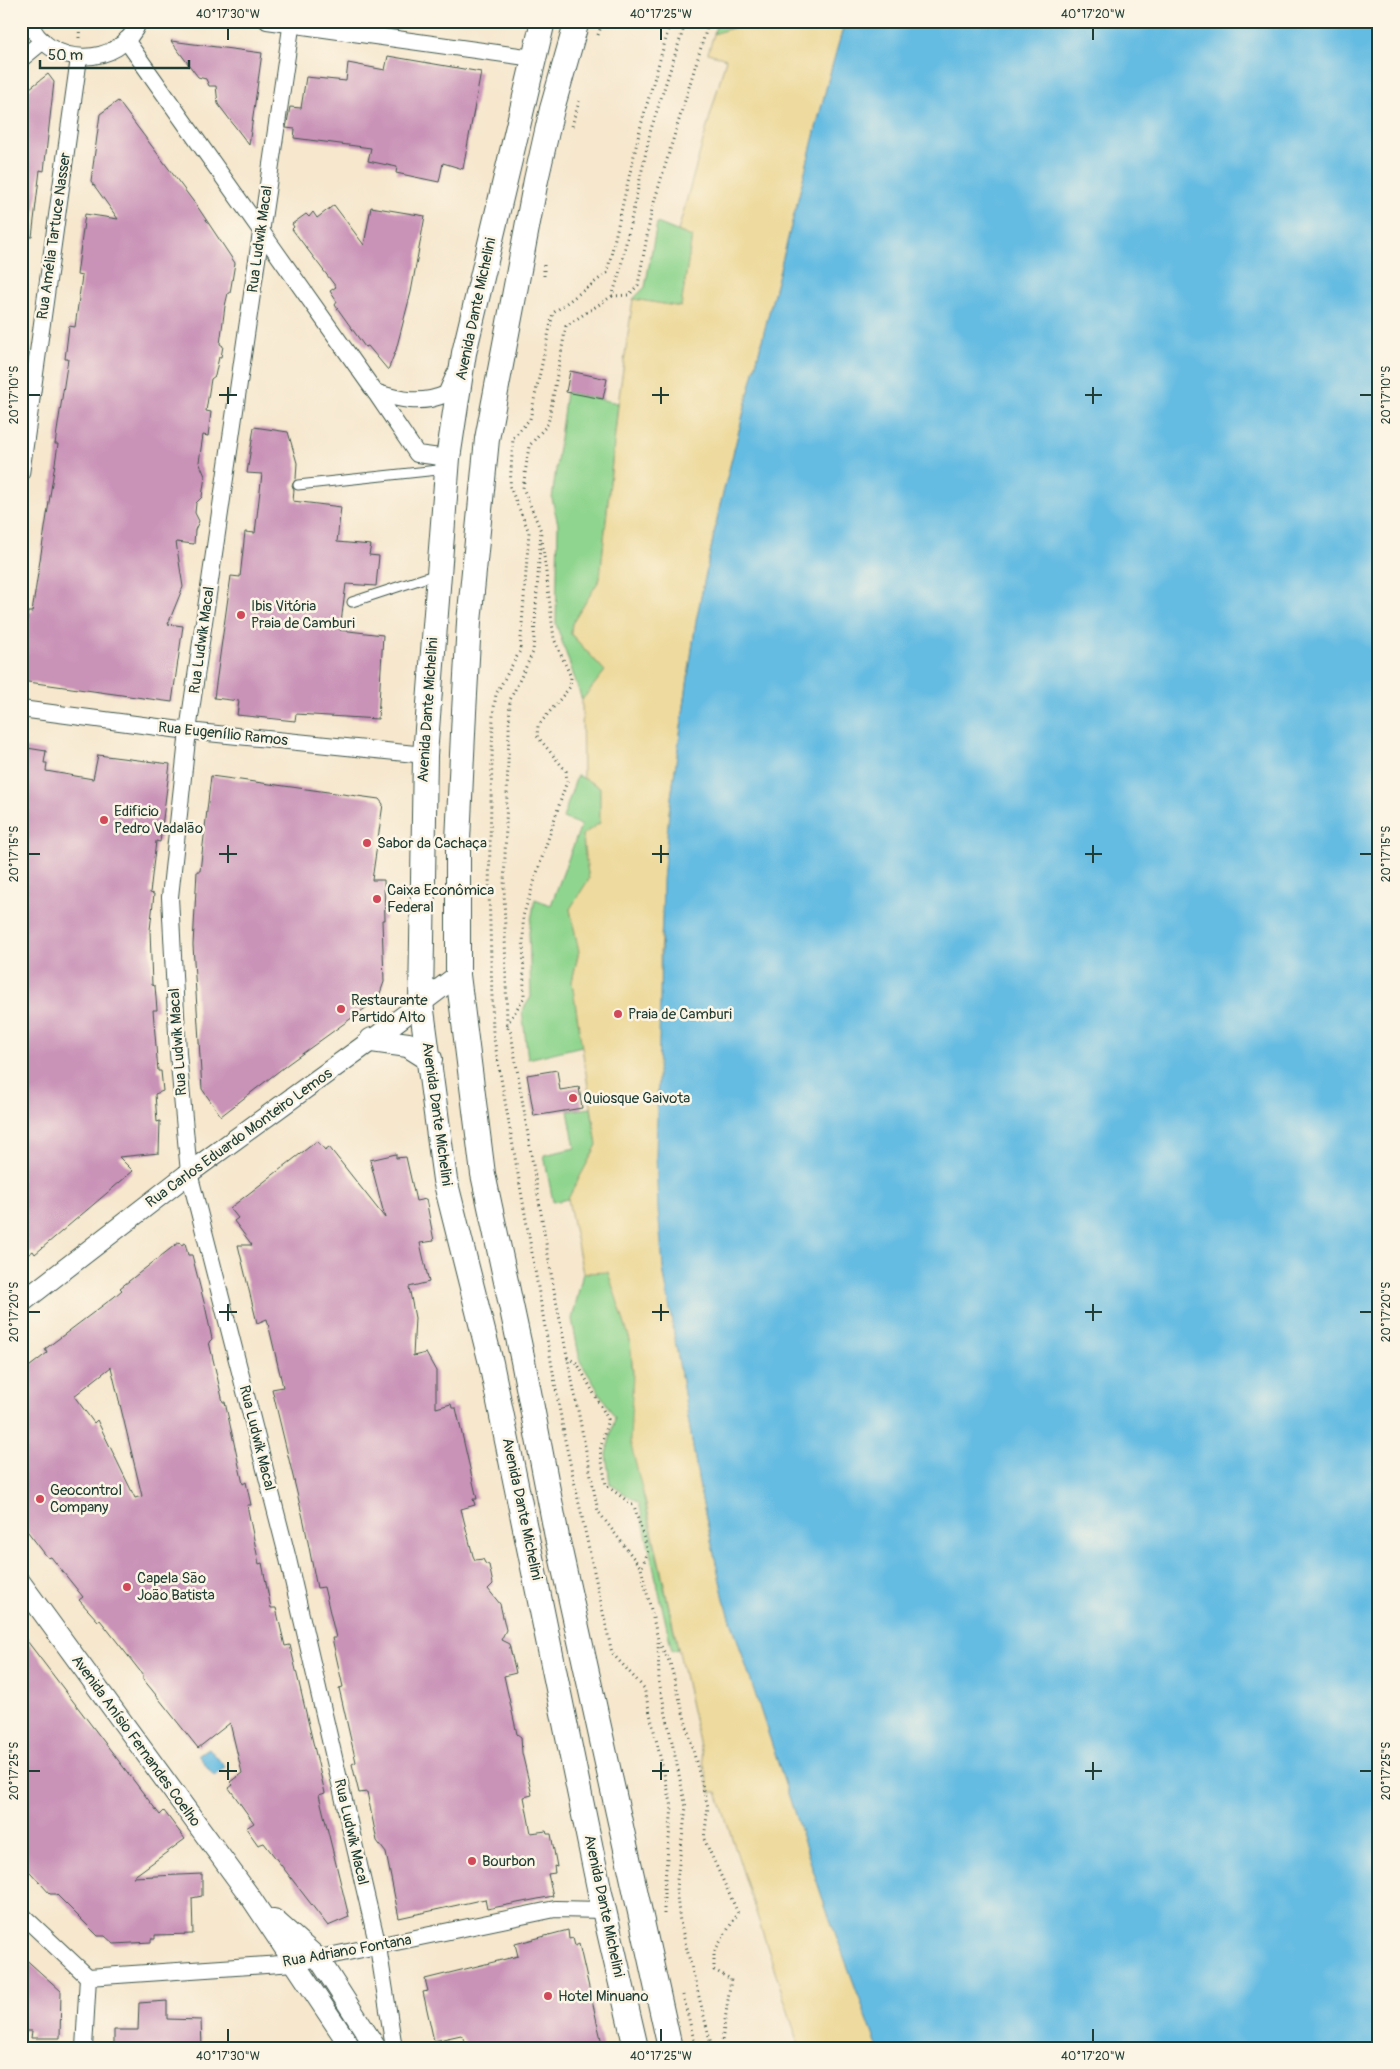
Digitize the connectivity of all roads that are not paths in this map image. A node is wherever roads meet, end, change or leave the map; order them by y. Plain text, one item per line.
1 (138, 21) edge
2 (267, 21) edge
3 (543, 21) edge
4 (577, 21) edge
5 (292, 23) edge
6 (27, 26) edge
7 (126, 40) junction
8 (43, 41) junction
9 (79, 58) junction
10 (533, 58) junction
11 (21, 59) edge
12 (261, 232) junction
13 (464, 353) junction
14 (375, 392) junction
15 (447, 464) junction
16 (21, 474) edge
17 (298, 485) dead end
18 (438, 574) junction
19 (352, 602) dead end
20 (21, 710) edge
21 (188, 731) junction
22 (424, 756) junction
23 (458, 975) junction
24 (421, 1003) junction
25 (372, 1040) junction
26 (430, 1059) junction
27 (189, 1173) junction
28 (21, 1304) edge
29 (21, 1583) edge
30 (251, 1898) junction
31 (604, 1910) junction
32 (21, 1914) edge
33 (378, 1947) junction
34 (319, 1959) junction
35 (295, 1963) junction
36 (88, 1977) junction
37 (84, 2048) edge
38 (351, 2048) edge
39 (376, 2048) edge
40 (394, 2048) edge
41 (636, 2048) edge
42 (670, 2048) edge

1 - 7 street
2 - 5 street
3 - 10 main road, Avenida Dante Michelini
4 - 23 main road, Avenida Dante Michelini
5 - 10 street
5 - 12 street, Rua Ludwik Macal
6 - 8 street
7 - 9 street
7 - 12 street
8 - 9 street
8 - 11 street
9 - 16 street, Rua Amélia Tartuce Nasser
10 - 13 main road, Avenida Dante Michelini
12 - 14 street
12 - 21 street, Rua Ludwik Macal
13 - 14 street
13 - 15 main road, Avenida Dante Michelini
14 - 15 street
15 - 17 lane
15 - 18 main road, Avenida Dante Michelini
18 - 19 lane
18 - 22 main road, Avenida Dante Michelini
20 - 21 street, Rua Eugenílio Ramos
21 - 22 street, Rua Eugenílio Ramos
21 - 27 street, Rua Ludwik Macal
22 - 24 main road, Avenida Dante Michelini
23 - 24 street, Rua Carlos Eduardo Monteiro Lemos
23 - 42 main road, Avenida Dante Michelini
24 - 25 street, Rua Carlos Eduardo Monteiro Lemos
24 - 26 main road, Avenida Dante Michelini
25 - 26 main road
25 - 27 street, Rua Carlos Eduardo Monteiro Lemos
26 - 31 main road, Avenida Dante Michelini
27 - 28 street, Rua Carlos Eduardo Monteiro Lemos
27 - 33 street, Rua Ludwik Macal
29 - 30 street, Avenida Anísio Fernandes Coelho
30 - 34 street, Avenida Anísio Fernandes Coelho
30 - 35 street, Avenida Anísio Fernandes Coelho
31 - 33 street, Rua Adriano Fontana
31 - 41 main road, Avenida Dante Michelini
32 - 36 street
33 - 34 street, Rua Adriano Fontana
33 - 40 street, Rua Ludwik Macal
34 - 35 street, Rua Adriano Fontana
34 - 39 street, Avenida Anísio Fernandes Coelho
35 - 36 street, Rua Adriano Fontana
35 - 38 street, Avenida Anísio Fernandes Coelho
36 - 37 street

